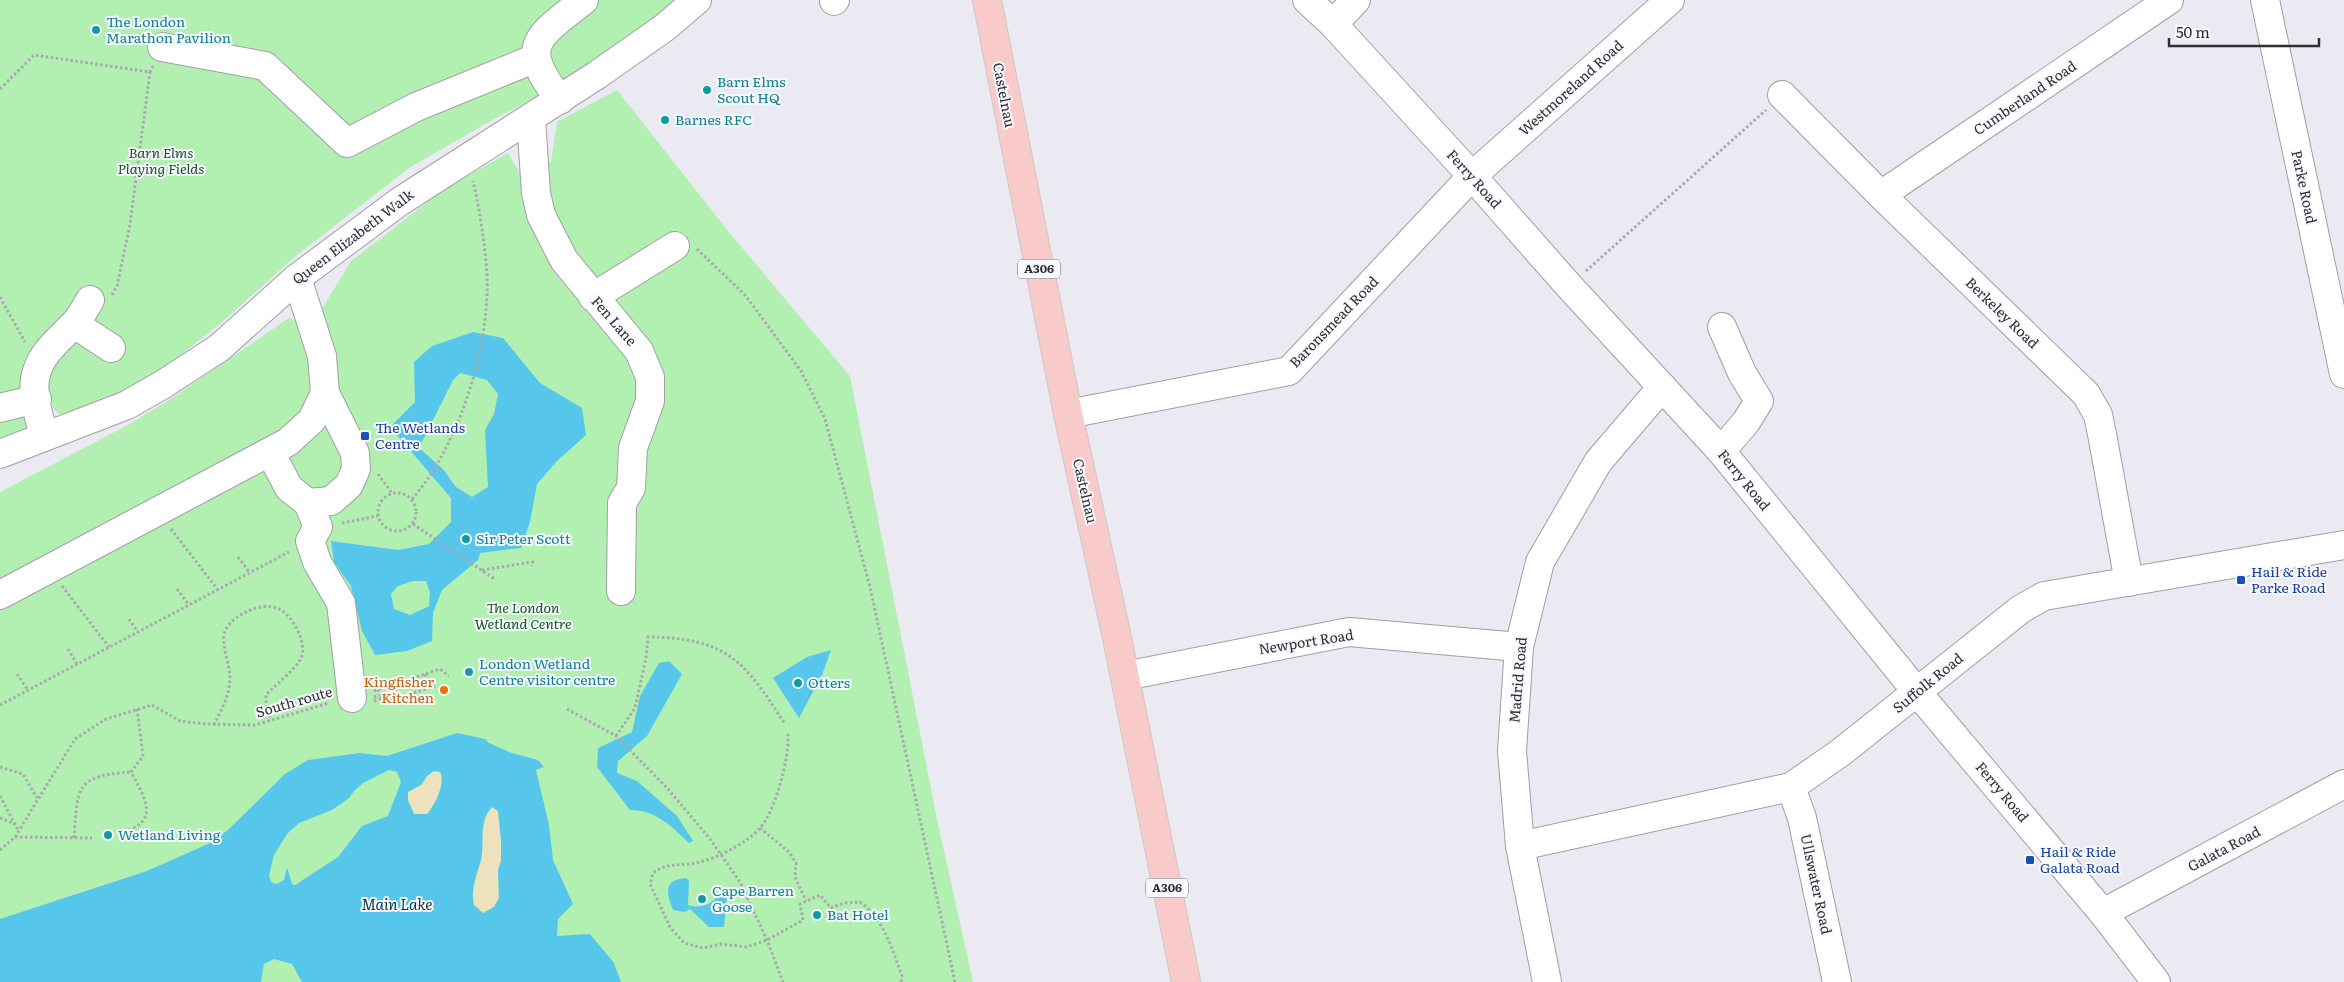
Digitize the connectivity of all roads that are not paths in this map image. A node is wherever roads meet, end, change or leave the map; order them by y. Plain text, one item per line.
1 (584, 0) edge
2 (697, 0) edge
3 (987, 0) edge
4 (1307, 0) edge
5 (1356, 0) edge
6 (1670, 0) edge
7 (2169, 0) edge
8 (2265, 0) edge
9 (1333, 24) junction
10 (162, 47) road end
11 (536, 58) junction
12 (1782, 96) road end
13 (560, 100) junction
14 (531, 119) junction
15 (1472, 176) junction
16 (1881, 196) junction
17 (675, 246) road end
18 (297, 278) junction
19 (593, 297) junction
20 (1722, 327) dead end
21 (111, 348) dead end
22 (2344, 374) edge
23 (1662, 387) junction
24 (325, 393) junction
25 (37, 399) junction
26 (0, 408) edge
27 (1068, 414) junction
28 (44, 437) junction
29 (1721, 450) junction
30 (270, 452) junction
31 (0, 454) edge
32 (312, 524) junction
33 (2344, 545) edge
34 (2129, 582) junction
35 (621, 591) dead end
36 (0, 595) edge
37 (1519, 647) junction
38 (1125, 676) junction
39 (1918, 692) junction
40 (352, 698) road end
41 (2344, 784) edge
42 (1791, 787) junction
43 (1520, 846) junction
44 (2103, 913) junction
45 (1186, 982) edge
46 (1547, 982) edge
47 (1837, 982) edge
48 (2156, 982) edge

1 - 11 street
2 - 13 street, Queen Elizabeth Walk
3 - 27 main road, Castelnau / A306
4 - 9 street, Ferry Road
5 - 9 street
6 - 15 street, Westmoreland Road
7 - 16 street, Cumberland Road
8 - 22 street, Parke Road
9 - 15 street, Ferry Road
10 - 11 street
11 - 13 street
12 - 16 street, Berkeley Road
13 - 14 street, Queen Elizabeth Walk
14 - 18 street, Queen Elizabeth Walk
14 - 19 street, Fen Lane
15 - 23 street, Ferry Road
15 - 27 street, Baronsmead Road
16 - 34 street, Berkeley Road
17 - 19 street
18 - 24 street
18 - 28 street, Queen Elizabeth Walk
19 - 35 street, Fen Lane
20 - 29 street
21 - 25 street
23 - 29 street, Ferry Road
23 - 37 street, Madrid Road
24 - 30 street
24 - 32 street
25 - 26 street
25 - 28 street
27 - 38 main road, Castelnau / A306
28 - 31 street, Queen Elizabeth Walk
29 - 39 street, Ferry Road
30 - 32 street
30 - 36 street
32 - 40 street
33 - 34 street, Suffolk Road
34 - 39 street, Suffolk Road
37 - 38 street, Newport Road
37 - 43 street, Madrid Road
38 - 45 main road, Castelnau / A306
39 - 42 street, Suffolk Road
39 - 44 street, Ferry Road
41 - 44 street, Galata Road
42 - 43 street, Suffolk Road
42 - 47 street, Ullswater Road
43 - 46 street, Madrid Road
44 - 48 street, Ferry Road

